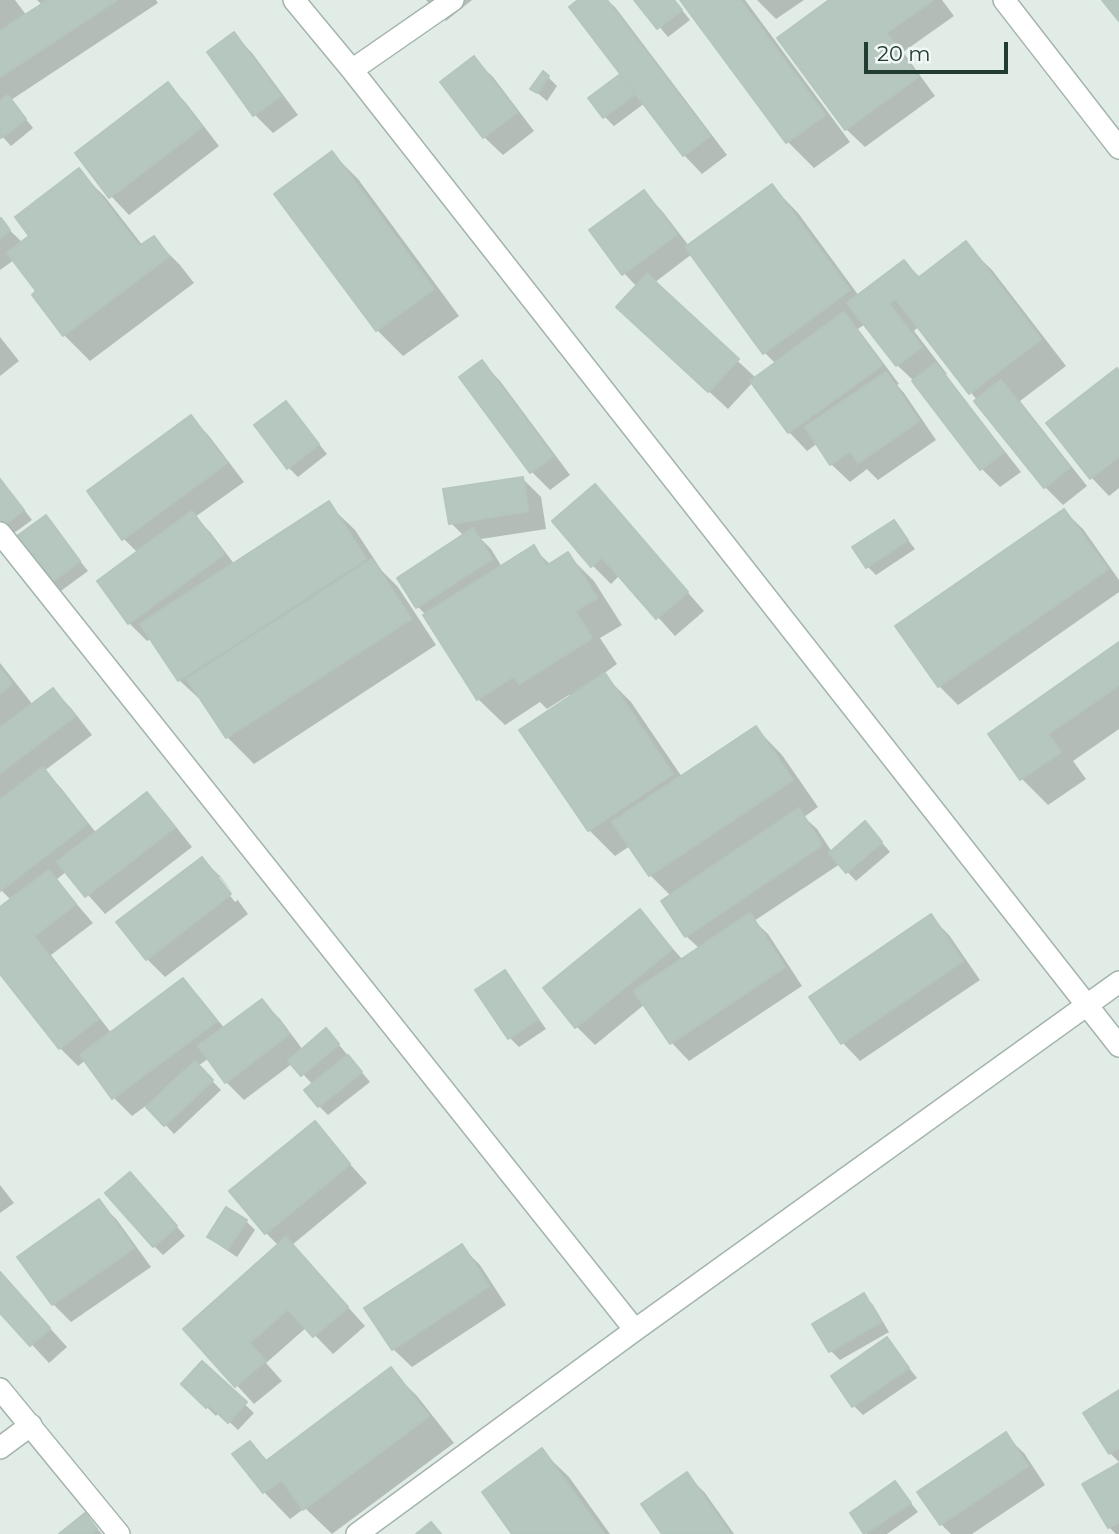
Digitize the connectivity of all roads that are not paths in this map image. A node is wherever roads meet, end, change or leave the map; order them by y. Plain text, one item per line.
1 (294, 0) edge
2 (453, 0) edge
3 (1004, 0) edge
4 (352, 70) junction
5 (1119, 148) edge
6 (0, 533) edge
7 (1119, 982) edge
8 (1087, 1005) junction
9 (1119, 1046) edge
10 (635, 1330) junction
11 (0, 1389) edge
12 (31, 1425) junction
13 (0, 1448) edge
14 (119, 1534) edge
15 (357, 1534) edge

1 - 4 street
2 - 4 street
3 - 5 street
4 - 8 street
6 - 10 street
7 - 8 street
8 - 9 street
8 - 10 street
10 - 15 street
11 - 12 street
12 - 13 street
12 - 14 street

